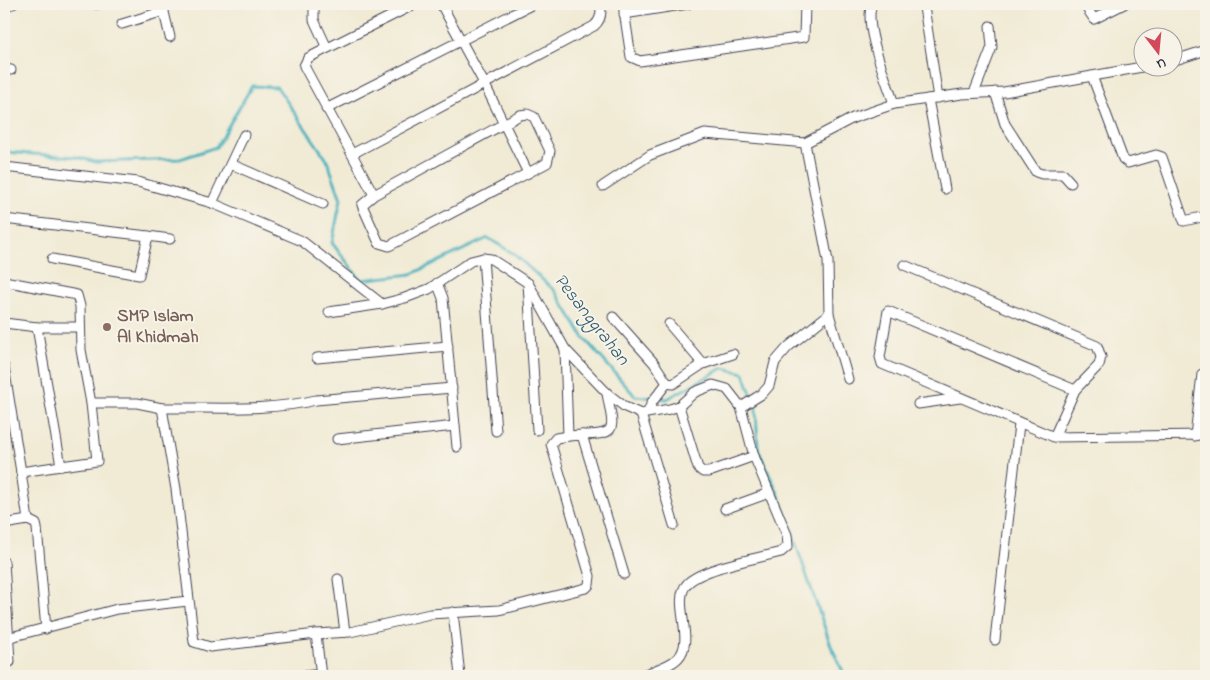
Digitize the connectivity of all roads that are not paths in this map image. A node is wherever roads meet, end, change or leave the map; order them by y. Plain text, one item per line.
1 (13, 4) edge
2 (314, 4) edge
3 (415, 4) edge
4 (441, 4) edge
5 (533, 4) edge
6 (600, 4) edge
7 (623, 4) edge
8 (688, 4) edge
9 (805, 4) edge
10 (872, 4) edge
11 (1084, 4) edge
12 (1124, 4) edge
13 (4, 6) edge
14 (163, 7) edge
15 (924, 7) dead end
16 (624, 14) junction
17 (122, 24) dead end
18 (990, 26) dead end
19 (170, 37) dead end
20 (461, 41) junction
21 (327, 48) junction
22 (1206, 50) edge
23 (1182, 58) edge
24 (1132, 69) edge
25 (1092, 76) junction
26 (485, 85) junction
27 (995, 92) junction
28 (974, 93) junction
29 (938, 98) junction
30 (928, 99) junction
31 (894, 104) junction
32 (326, 109) junction
33 (504, 124) junction
34 (244, 135) dead end
35 (805, 143) junction
36 (352, 154) junction
37 (231, 164) junction
38 (4, 167) edge
39 (528, 173) junction
40 (1071, 183) dead end
41 (603, 186) dead end
42 (945, 189) dead end
43 (374, 195) junction
44 (212, 203) junction
45 (323, 204) dead end
46 (1206, 216) edge
47 (4, 219) edge
48 (148, 236) junction
49 (170, 238) dead end
50 (483, 258) junction
51 (52, 259) dead end
52 (904, 265) dead end
53 (4, 281) edge
54 (437, 283) junction
55 (528, 283) junction
56 (382, 304) junction
57 (329, 312) dead end
58 (829, 314) junction
59 (613, 317) dead end
60 (4, 323) edge
61 (669, 324) dead end
62 (37, 327) junction
63 (79, 327) junction
64 (448, 346) junction
65 (565, 349) junction
66 (733, 354) dead end
67 (318, 358) dead end
68 (703, 364) junction
69 (4, 367) edge
70 (1202, 374) dead end
71 (848, 378) dead end
72 (666, 383) junction
73 (452, 388) junction
74 (1075, 390) junction
75 (607, 393) junction
76 (961, 398) junction
77 (91, 404) junction
78 (918, 404) dead end
79 (745, 405) junction
80 (679, 406) junction
81 (162, 408) junction
82 (645, 413) junction
83 (1019, 424) junction
84 (455, 426) junction
85 (537, 430) dead end
86 (496, 432) dead end
87 (1206, 435) edge
88 (568, 436) junction
89 (582, 436) junction
90 (1195, 436) junction
91 (1054, 437) junction
92 (337, 439) dead end
93 (457, 447) dead end
94 (754, 456) junction
95 (61, 466) junction
96 (21, 472) junction
97 (769, 493) junction
98 (725, 509) dead end
99 (28, 520) junction
100 (4, 524) edge
101 (674, 525) dead end
102 (4, 562) edge
103 (624, 574) dead end
104 (338, 579) dead end
105 (188, 601) junction
106 (453, 612) junction
107 (46, 629) junction
108 (345, 632) junction
109 (316, 634) junction
110 (8, 638) junction
111 (995, 640) dead end
112 (4, 665) edge
113 (321, 675) edge
114 (305, 676) edge
115 (460, 676) edge
116 (640, 676) edge

1 - 13 street
2 - 21 street
3 - 21 street
4 - 20 street
5 - 20 street
6 - 26 street
7 - 16 street
8 - 16 street
9 - 16 street
10 - 31 street
11 - 12 street
14 - 17 street
14 - 19 street
15 - 29 street
18 - 28 street
20 - 26 street
20 - 32 street
21 - 32 street
22 - 23 street
24 - 25 street
25 - 27 street
25 - 46 street
26 - 33 street
26 - 36 street
27 - 28 street
27 - 40 street
28 - 29 street
29 - 30 street
30 - 31 street
30 - 42 street
31 - 35 street
32 - 36 street
33 - 39 street
33 - 39 street
33 - 43 street
34 - 37 street
35 - 41 street
35 - 58 street
36 - 43 street
37 - 44 street
37 - 45 street
38 - 44 street
39 - 43 street
44 - 56 street
47 - 48 street
48 - 49 street
48 - 51 street
50 - 54 street
50 - 55 street
50 - 86 street
52 - 74 street
53 - 63 street
54 - 56 street
54 - 64 street
55 - 65 street
55 - 85 street
56 - 57 street
58 - 71 street
58 - 79 street
59 - 72 street
60 - 62 street
61 - 68 street
62 - 63 street
62 - 95 street
63 - 77 street
64 - 67 street
64 - 73 street
65 - 75 street
65 - 88 street
66 - 68 street
68 - 72 street
69 - 96 street
70 - 90 street
72 - 82 street
73 - 81 street
73 - 84 street
74 - 76 street
74 - 91 street
75 - 82 street
75 - 89 street
76 - 78 street
76 - 83 street
77 - 81 street
77 - 95 street
79 - 80 street
79 - 94 street
80 - 82 street
80 - 94 street
81 - 105 street
82 - 101 street
83 - 91 street
83 - 111 street
84 - 92 street
84 - 93 street
87 - 90 street
88 - 89 street
88 - 106 street
89 - 103 street
90 - 91 street
94 - 97 street
95 - 96 street
96 - 99 street
97 - 98 street
97 - 116 street
99 - 100 street
99 - 107 street
102 - 110 street
104 - 108 street
105 - 107 street
105 - 109 street
106 - 108 street
106 - 115 street
107 - 110 street
108 - 109 street
109 - 113 street
110 - 112 street
113 - 114 street

